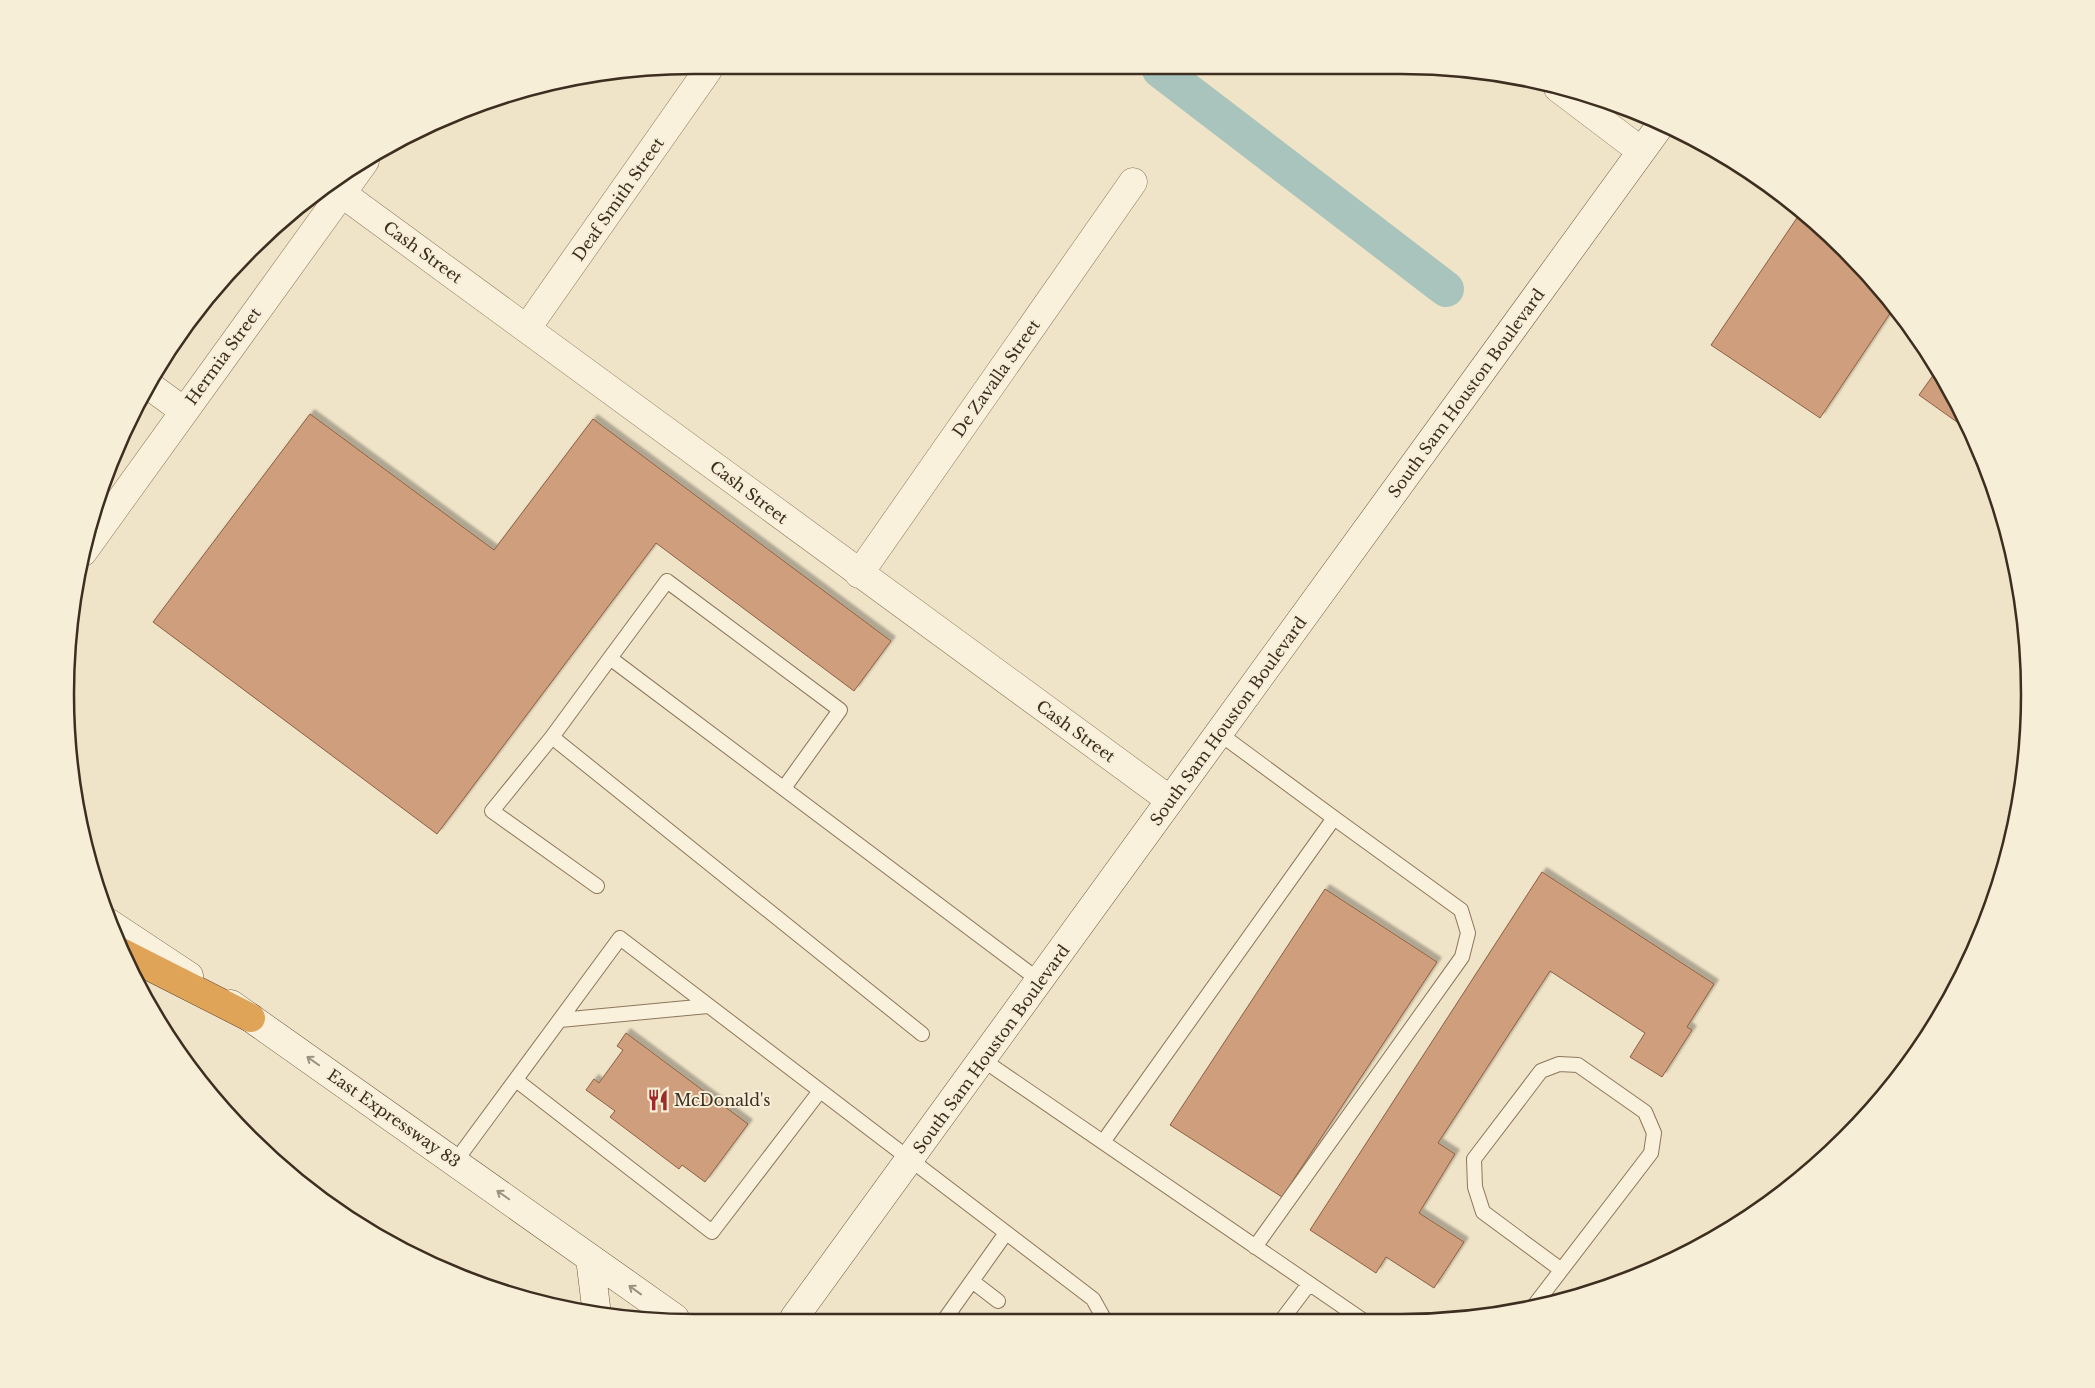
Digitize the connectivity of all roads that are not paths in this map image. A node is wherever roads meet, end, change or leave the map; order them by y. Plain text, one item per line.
1 (705, 74) edge
2 (1571, 98) edge
3 (1657, 130) edge
4 (1641, 151) junction
5 (1133, 182) dead end
6 (335, 189) edge
7 (527, 328) junction
8 (154, 389) edge
9 (184, 410) junction
10 (94, 536) edge
11 (859, 574) junction
12 (610, 658) junction
13 (1220, 734) junction
14 (552, 737) junction
15 (784, 788) junction
16 (1170, 800) junction
17 (1334, 818) junction
18 (596, 886) dead end
19 (121, 931) edge
20 (134, 958) edge
21 (1040, 981) junction
22 (708, 1006) junction
23 (251, 1018) junction
24 (560, 1020) junction
25 (922, 1034) dead end
26 (983, 1060) junction
27 (516, 1080) junction
28 (820, 1091) junction
29 (1103, 1142) junction
30 (910, 1159) junction
31 (455, 1162) junction
32 (1006, 1233) junction
33 (1255, 1247) junction
34 (590, 1258) junction
35 (1560, 1269) junction
36 (972, 1281) junction
37 (1309, 1284) junction
38 (1539, 1298) edge
39 (998, 1301) dead end
40 (596, 1306) edge
41 (668, 1313) edge
42 (797, 1314) edge
43 (949, 1314) edge
44 (1101, 1314) edge
45 (1286, 1314) edge
46 (1354, 1314) edge

1 - 7 street, Deaf Smith Street
2 - 4 street
3 - 4 street, South Sam Houston Boulevard
4 - 13 street, South Sam Houston Boulevard
5 - 11 street, De Zavalla Street
6 - 7 street, Cash Street
6 - 9 street, Hermia Street
7 - 11 street, Cash Street
8 - 9 street
9 - 10 street, Hermia Street
11 - 16 street, Cash Street
12 - 14 lane
12 - 15 lane
12 - 15 lane
13 - 16 street, South Sam Houston Boulevard
13 - 17 lane
14 - 18 lane
14 - 25 lane
15 - 21 lane
16 - 21 street, South Sam Houston Boulevard
17 - 29 lane
17 - 33 lane
19 - 23 street, East Expressway 83
20 - 23 highway
21 - 26 street, South Sam Houston Boulevard
22 - 24 lane
22 - 24 lane
22 - 28 lane
31 -> 23 street, East Expressway 83
24 - 27 lane
26 - 29 lane
26 - 30 street, South Sam Houston Boulevard
27 - 28 lane
27 - 31 lane
28 - 30 lane
29 - 33 lane
30 - 32 lane
30 - 42 street, South Sam Houston Boulevard
34 -> 31 street, East Expressway 83
32 - 36 lane
32 - 44 lane
33 - 37 lane
34 - 40 street
41 -> 34 street, East Expressway 83
35 - 35 lane
35 - 38 lane
36 - 39 lane
36 - 43 lane
37 - 45 lane
37 - 46 lane

